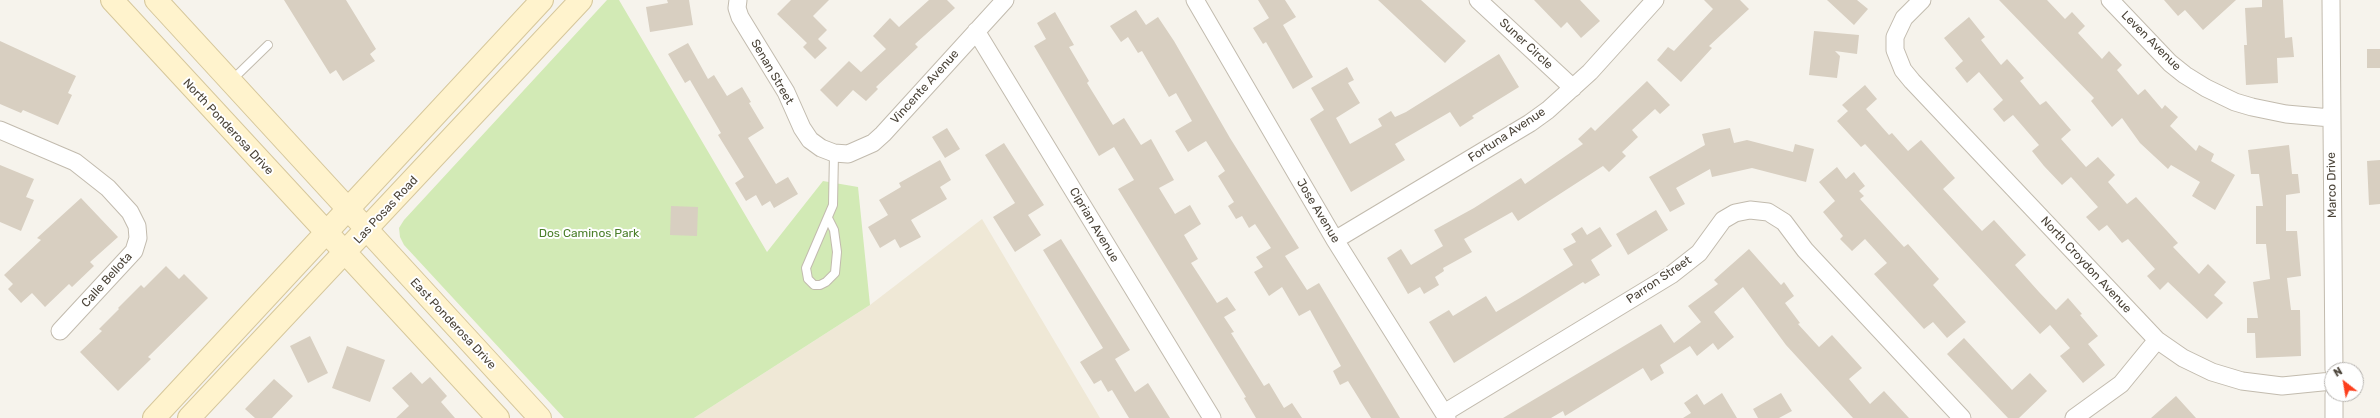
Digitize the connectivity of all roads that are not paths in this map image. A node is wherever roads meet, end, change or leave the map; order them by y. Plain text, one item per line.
1 (112, 0) edge
2 (156, 0) edge
3 (542, 0) edge
4 (564, 0) edge
5 (581, 0) edge
6 (738, 0) edge
7 (1005, 0) edge
8 (1195, 0) edge
9 (1478, 0) edge
10 (1655, 0) edge
11 (1922, 0) edge
12 (2110, 0) edge
13 (2331, 0) edge
14 (976, 31) junction
15 (268, 45) dead end
16 (526, 59) junction
17 (230, 82) junction
18 (1573, 88) junction
19 (2331, 118) junction
20 (0, 130) edge
21 (834, 153) junction
22 (347, 210) junction
23 (828, 218) junction
24 (366, 230) junction
25 (326, 233) junction
26 (1335, 240) junction
27 (345, 253) junction
28 (60, 331) dead end
29 (2157, 340) junction
30 (2334, 362) edge
31 (2324, 383) edge
32 (2334, 402) edge
33 (1446, 415) edge
34 (154, 418) edge
35 (189, 418) edge
36 (498, 418) edge
37 (540, 418) edge
38 (1212, 418) edge
39 (1962, 418) edge
40 (2074, 418) edge
41 (2334, 418) edge

1 - 25 main road, North Ponderosa Drive
2 - 17 main road
3 - 22 main road
4 - 16 main road
5 - 16 main road, Las Posas Road
6 - 21 street, Senan Street
7 - 14 street, Vincente Avenue
8 - 26 street, Jose Avenue
9 - 18 street, Suner Circle
10 - 18 street, Fortuna Avenue
11 - 29 street, North Croydon Avenue
12 - 19 street, Leven Avenue
13 - 19 street, Marco Drive
14 - 21 street, Vincente Avenue
14 - 38 street, Ciprian Avenue
15 - 17 lane
16 - 24 main road, Las Posas Road
17 - 22 main road
18 - 26 street, Fortuna Avenue
19 - 30 street, Marco Drive
20 - 28 street, Calle Bellota
21 - 23 lane
22 - 24 main road
22 - 25 main road
23 - 23 lane
24 - 27 main road, Las Posas Road
24 - 37 main road, East Ponderosa Drive
25 - 27 main road, North Ponderosa Drive
25 - 34 main road
26 - 33 street, Jose Avenue
27 - 35 main road, Las Posas Road
27 - 36 main road
29 - 31 street, North Croydon Avenue
29 - 40 street
32 - 41 street
33 - 39 street, Parron Street

